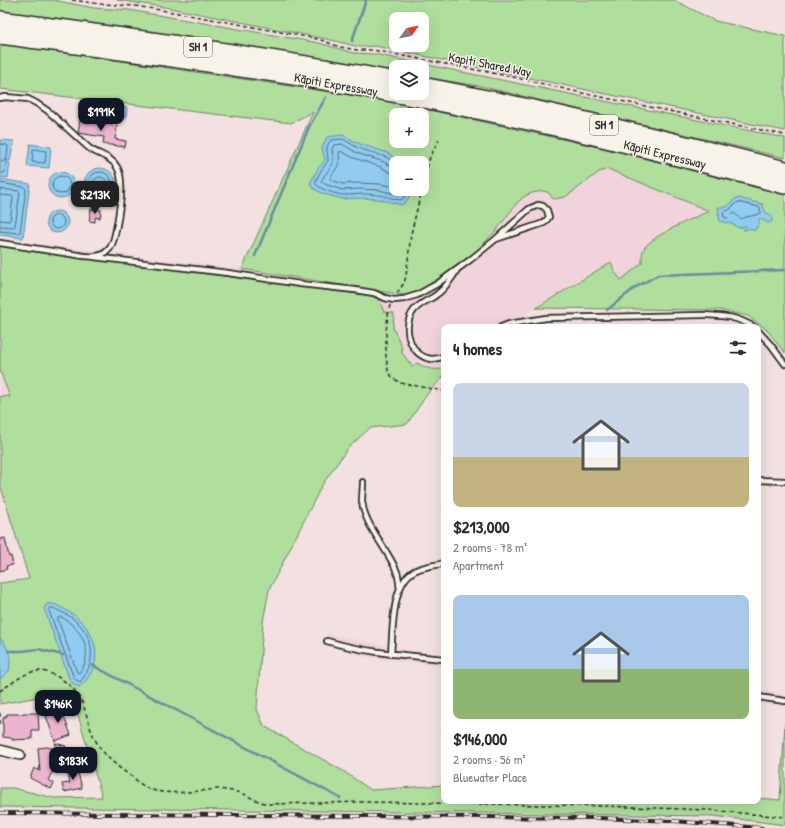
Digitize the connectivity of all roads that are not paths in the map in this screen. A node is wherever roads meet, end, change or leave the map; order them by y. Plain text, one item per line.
1 (0, 20) edge
2 (0, 35) edge
3 (389, 80) edge
4 (429, 87) edge
5 (0, 98) edge
6 (785, 170) edge
7 (785, 185) edge
8 (496, 239) junction
9 (0, 243) edge
10 (94, 257) junction
11 (460, 267) junction
12 (514, 324) edge
13 (748, 324) edge
14 (761, 334) edge
15 (441, 357) edge
16 (785, 364) edge
17 (761, 480) edge
18 (785, 481) edge
19 (363, 482) dead end
20 (441, 564) edge
21 (400, 590) junction
22 (327, 641) dead end
23 (391, 654) junction
24 (441, 659) edge
25 (761, 697) edge
26 (785, 701) edge
27 (0, 750) edge
28 (20, 755) dead end

1 - 3 highway, Kāpiti Expressway / SH 1
2 - 7 highway, Kāpiti Expressway / SH 1
4 - 6 highway, Kāpiti Expressway / SH 1
5 - 10 lane
8 - 8 lane
8 - 11 lane
9 - 10 lane
10 - 11 lane
11 - 15 lane
12 - 13 lane
14 - 16 lane
17 - 18 lane
19 - 21 lane
20 - 21 lane
21 - 23 lane
22 - 23 lane
23 - 24 lane
25 - 26 lane
27 - 28 street

